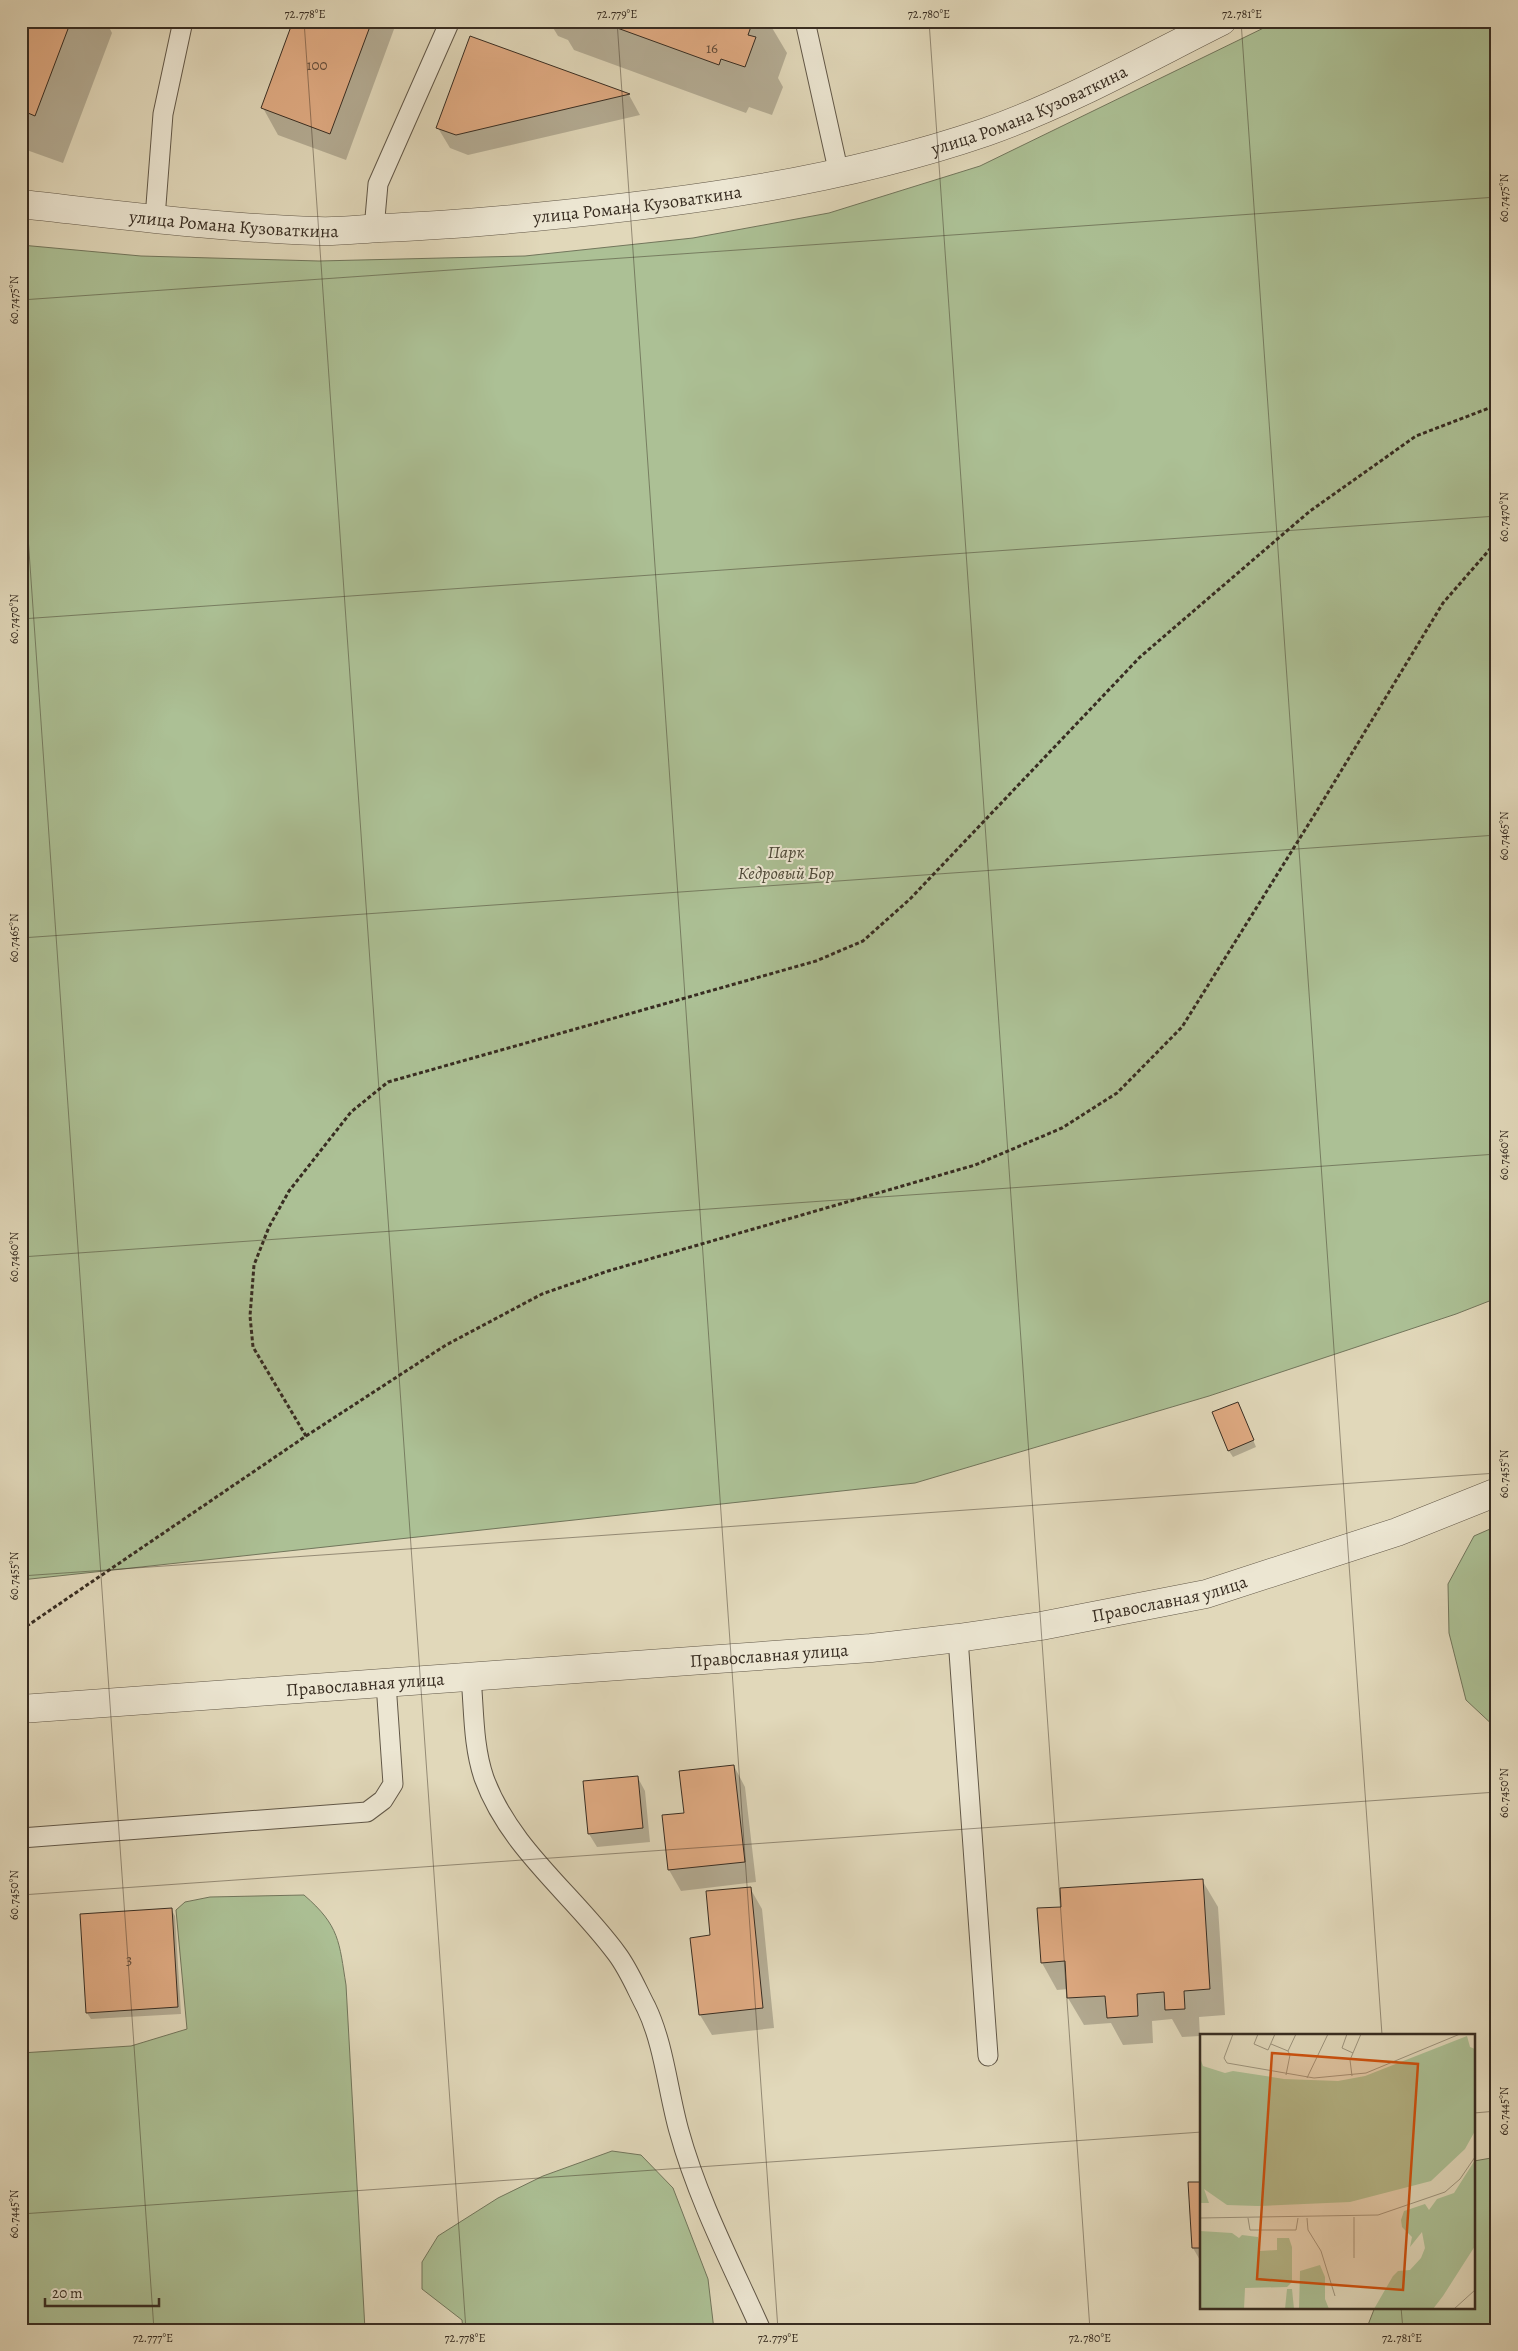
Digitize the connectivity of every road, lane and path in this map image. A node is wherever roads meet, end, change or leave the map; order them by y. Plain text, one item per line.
1 (183, 21) edge
2 (450, 21) edge
3 (805, 21) edge
4 (1222, 21) edge
5 (839, 174) junction
6 (21, 204) edge
7 (155, 218) junction
8 (374, 228) junction
9 (1497, 405) edge
10 (1497, 541) edge
11 (306, 1436) junction
12 (1497, 1492) edge
13 (21, 1630) edge
14 (958, 1638) junction
15 (471, 1677) junction
16 (386, 1683) junction
17 (21, 1709) edge
18 (21, 1838) edge
19 (988, 2056) dead end
20 (761, 2330) edge

1 - 7 lane
2 - 8 lane
3 - 5 lane
4 - 5 street, улица Романа Кузоваткина
5 - 8 street, улица Романа Кузоваткина
6 - 7 street, улица Романа Кузоваткина
7 - 8 street, улица Романа Кузоваткина
9 - 11 path
10 - 11 path
11 - 13 path
12 - 14 street, Православная улица
14 - 15 street, Православная улица
14 - 19 lane
15 - 16 street, Православная улица
15 - 20 lane
16 - 17 street, Православная улица
16 - 18 lane

